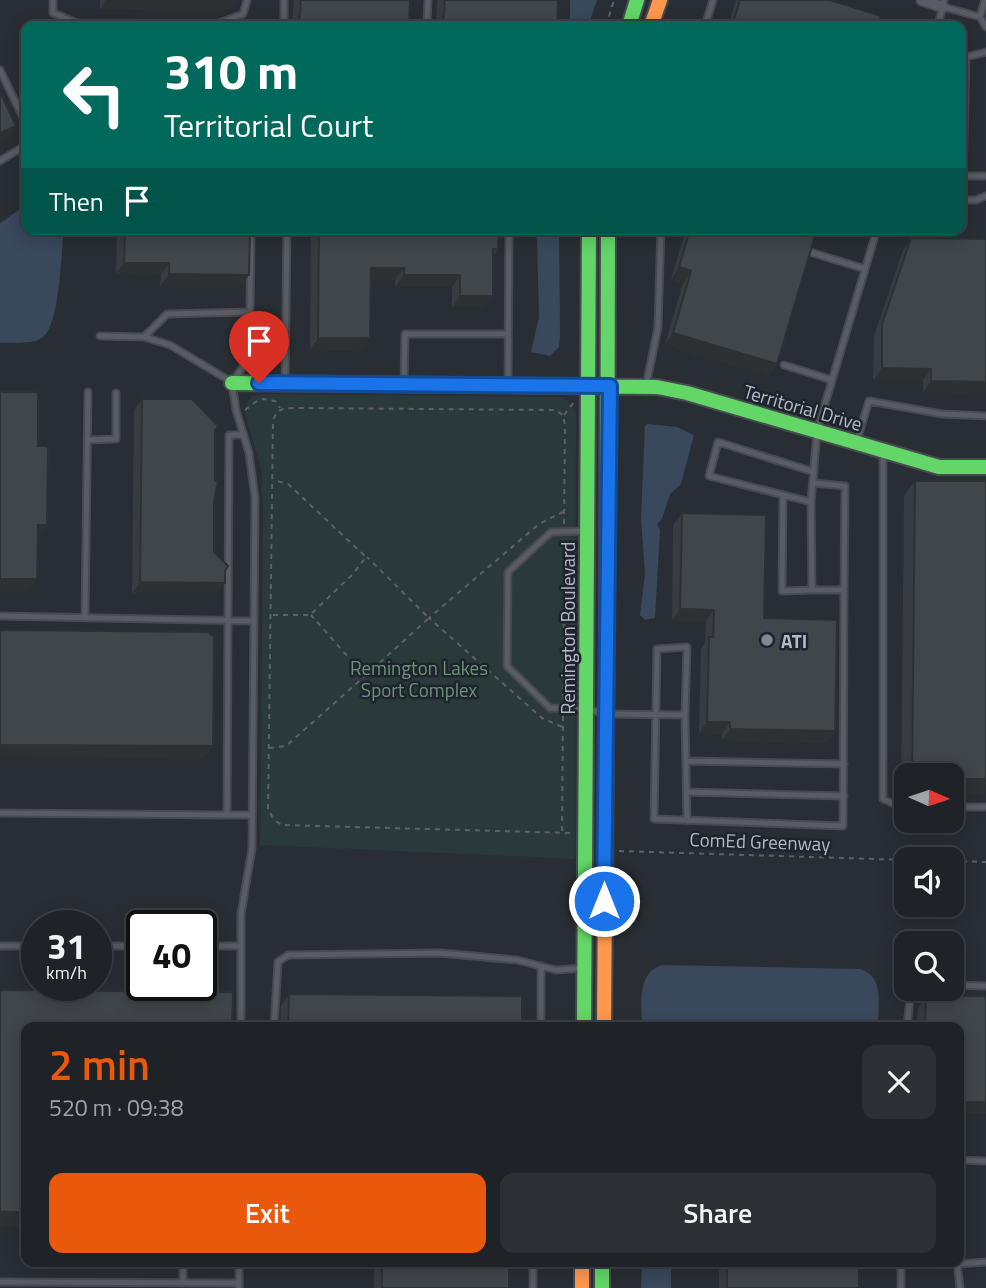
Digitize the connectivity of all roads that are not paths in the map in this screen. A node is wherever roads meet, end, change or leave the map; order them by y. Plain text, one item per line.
1 (53, 0) edge
2 (247, 0) edge
3 (284, 0) edge
4 (428, 0) edge
5 (637, 0) edge
6 (660, 0) edge
7 (713, 0) edge
8 (922, 0) edge
9 (985, 0) edge
10 (944, 3) edge
11 (980, 17) junction
12 (73, 21) edge
13 (224, 21) edge
14 (284, 21) edge
15 (427, 21) edge
16 (631, 21) edge
17 (653, 21) edge
18 (707, 21) edge
19 (939, 21) edge
20 (986, 27) edge
21 (986, 52) edge
22 (966, 57) edge
23 (0, 70) edge
24 (21, 114) edge
25 (21, 148) edge
26 (0, 161) edge
27 (966, 176) edge
28 (986, 176) edge
29 (986, 196) edge
30 (966, 200) edge
31 (251, 235) edge
32 (286, 235) edge
33 (509, 235) edge
34 (589, 235) edge
35 (608, 235) edge
36 (661, 235) edge
37 (875, 235) edge
38 (810, 252) edge
39 (865, 269) junction
40 (250, 312) junction
41 (508, 334) junction
42 (100, 336) dead end
43 (144, 337) junction
44 (784, 365) dead end
45 (832, 380) junction
46 (232, 383) junction
47 (285, 384) junction
48 (404, 384) junction
49 (508, 385) junction
50 (588, 385) junction
51 (610, 386) junction
52 (646, 386) junction
53 (88, 393) dead end
54 (116, 393) dead end
55 (986, 416) edge
56 (817, 431) junction
57 (244, 435) junction
58 (88, 440) junction
59 (856, 443) junction
60 (883, 451) junction
61 (986, 467) edge
62 (814, 472) junction
63 (813, 483) junction
64 (783, 495) junction
65 (811, 502) junction
66 (587, 531) junction
67 (812, 590) junction
68 (844, 590) junction
69 (0, 617) edge
70 (85, 618) junction
71 (227, 620) junction
72 (254, 621) junction
73 (586, 709) junction
74 (655, 713) junction
75 (606, 714) junction
76 (685, 715) junction
77 (687, 761) junction
78 (844, 764) junction
79 (687, 792) junction
80 (844, 796) junction
81 (894, 804) edge
82 (964, 807) edge
83 (986, 807) edge
84 (0, 813) edge
85 (252, 815) junction
86 (227, 816) junction
87 (687, 821) junction
88 (0, 946) edge
89 (21, 946) edge
90 (217, 946) edge
91 (241, 946) junction
92 (541, 966) junction
93 (584, 968) junction
94 (964, 985) edge
95 (986, 986) edge
96 (910, 1001) edge
97 (241, 1022) edge
98 (274, 1022) edge
99 (541, 1022) edge
100 (584, 1022) edge
101 (604, 1022) edge
102 (908, 1022) edge
103 (964, 1160) edge
104 (986, 1161) edge
105 (986, 1262) edge
106 (964, 1263) edge
107 (183, 1267) edge
108 (239, 1267) edge
109 (533, 1267) edge
110 (582, 1267) edge
111 (602, 1267) edge
112 (901, 1267) edge
113 (957, 1267) edge
114 (0, 1282) edge
115 (183, 1283) junction
116 (239, 1285) edge
117 (533, 1288) edge
118 (582, 1288) edge
119 (602, 1288) edge
120 (901, 1288) edge
121 (960, 1288) edge

1 - 12 lane
2 - 13 lane
3 - 14 lane
4 - 15 lane
5 - 16 street
6 - 17 street
7 - 18 lane
8 - 10 street
9 - 11 lane
10 - 11 lane
10 - 19 lane
11 - 20 lane
21 - 22 lane
23 - 24 lane
25 - 26 lane
27 - 28 lane
29 - 30 lane
31 - 40 lane
32 - 47 lane
33 - 41 lane
34 - 50 street, Remington Boulevard
35 - 51 street, Remington Boulevard
36 - 52 lane
37 - 39 lane
38 - 39 lane
39 - 45 lane
40 - 43 lane
40 - 46 lane
41 - 48 lane
41 - 49 lane
42 - 43 lane
43 - 46 lane
44 - 45 lane
45 - 56 lane
46 - 47 street, Territorial Drive
46 - 57 lane
47 - 48 street, Territorial Drive
48 - 49 street, Territorial Drive
49 - 50 street, Territorial Drive
50 - 51 street, Territorial Drive
50 - 66 street, Remington Boulevard
51 - 52 street, Territorial Drive
51 - 75 street, Remington Boulevard
52 - 56 street, Territorial Drive
53 - 58 lane
54 - 58 lane
55 - 59 lane
56 - 59 street, Territorial Drive
56 - 62 lane
57 - 71 lane
57 - 72 lane
58 - 70 lane
59 - 60 street, Territorial Drive
60 - 61 street, Territorial Drive
60 - 81 lane
62 - 63 lane
62 - 64 lane
63 - 65 lane
63 - 68 lane
64 - 65 lane
64 - 67 lane
65 - 67 lane
66 - 73 street, Remington Boulevard
66 - 73 lane
67 - 68 lane
68 - 78 lane
69 - 70 lane
70 - 71 lane
71 - 72 lane
71 - 86 lane
72 - 85 lane
73 - 75 lane
73 - 93 street, Remington Boulevard
74 - 75 lane
74 - 76 lane
74 - 76 lane
74 - 87 lane
75 - 101 street, Remington Boulevard
76 - 77 lane
77 - 78 lane
77 - 79 lane
78 - 80 lane
79 - 80 lane
79 - 87 lane
80 - 87 lane
82 - 83 lane
84 - 86 lane
85 - 86 lane
85 - 91 lane
88 - 89 lane
90 - 91 lane
91 - 97 lane
92 - 93 lane
92 - 98 lane
92 - 99 lane
93 - 100 street, Remington Boulevard
94 - 95 lane
96 - 102 lane
103 - 104 lane
105 - 106 lane
107 - 115 lane
108 - 116 lane
109 - 117 lane
110 - 118 street
111 - 119 street
112 - 120 lane
113 - 121 lane
114 - 115 lane
115 - 116 lane

